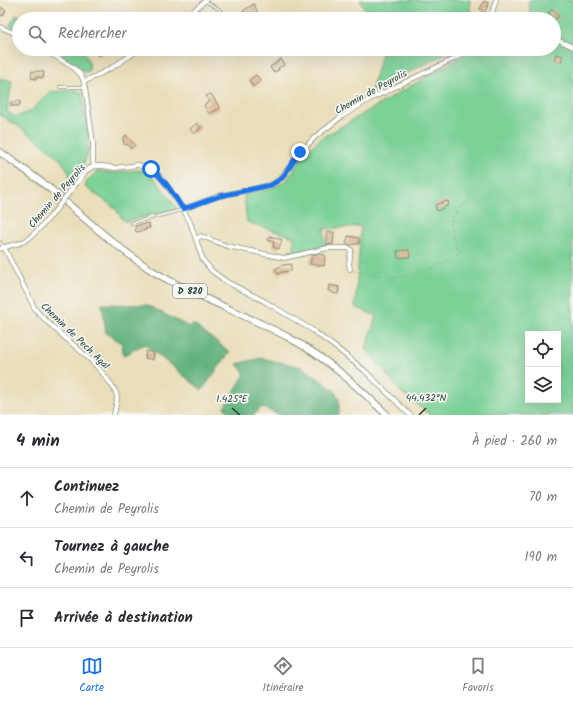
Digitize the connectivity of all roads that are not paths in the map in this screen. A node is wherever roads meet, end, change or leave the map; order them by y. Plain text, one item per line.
1 (496, 0) edge
2 (206, 1) edge
3 (193, 12) edge
4 (221, 12) edge
5 (492, 12) edge
6 (0, 27) edge
7 (12, 32) edge
8 (561, 41) edge
9 (573, 47) edge
10 (54, 56) edge
11 (130, 56) edge
12 (460, 56) edge
13 (84, 84) junction
14 (60, 87) dead end
15 (0, 152) edge
16 (94, 166) junction
17 (183, 209) junction
18 (132, 223) dead end
19 (196, 239) junction
20 (0, 242) edge
21 (2, 248) edge
22 (350, 269) road end
23 (114, 415) edge
24 (387, 415) edge
25 (410, 415) edge

1 - 5 street
2 - 3 street
2 - 4 lane
6 - 7 street
8 - 9 street
10 - 13 street
11 - 13 street
12 - 17 street, Chemin de Peyrolis
13 - 14 lane
13 - 16 street
15 - 24 main road, D 820
16 - 17 street, Chemin de Peyrolis
16 - 21 street, Chemin de Peyrolis, bridge
17 - 18 lane
17 - 19 street
19 - 22 street
19 - 25 street
20 - 21 lane
21 - 23 street, Chemin de Pech Agal

